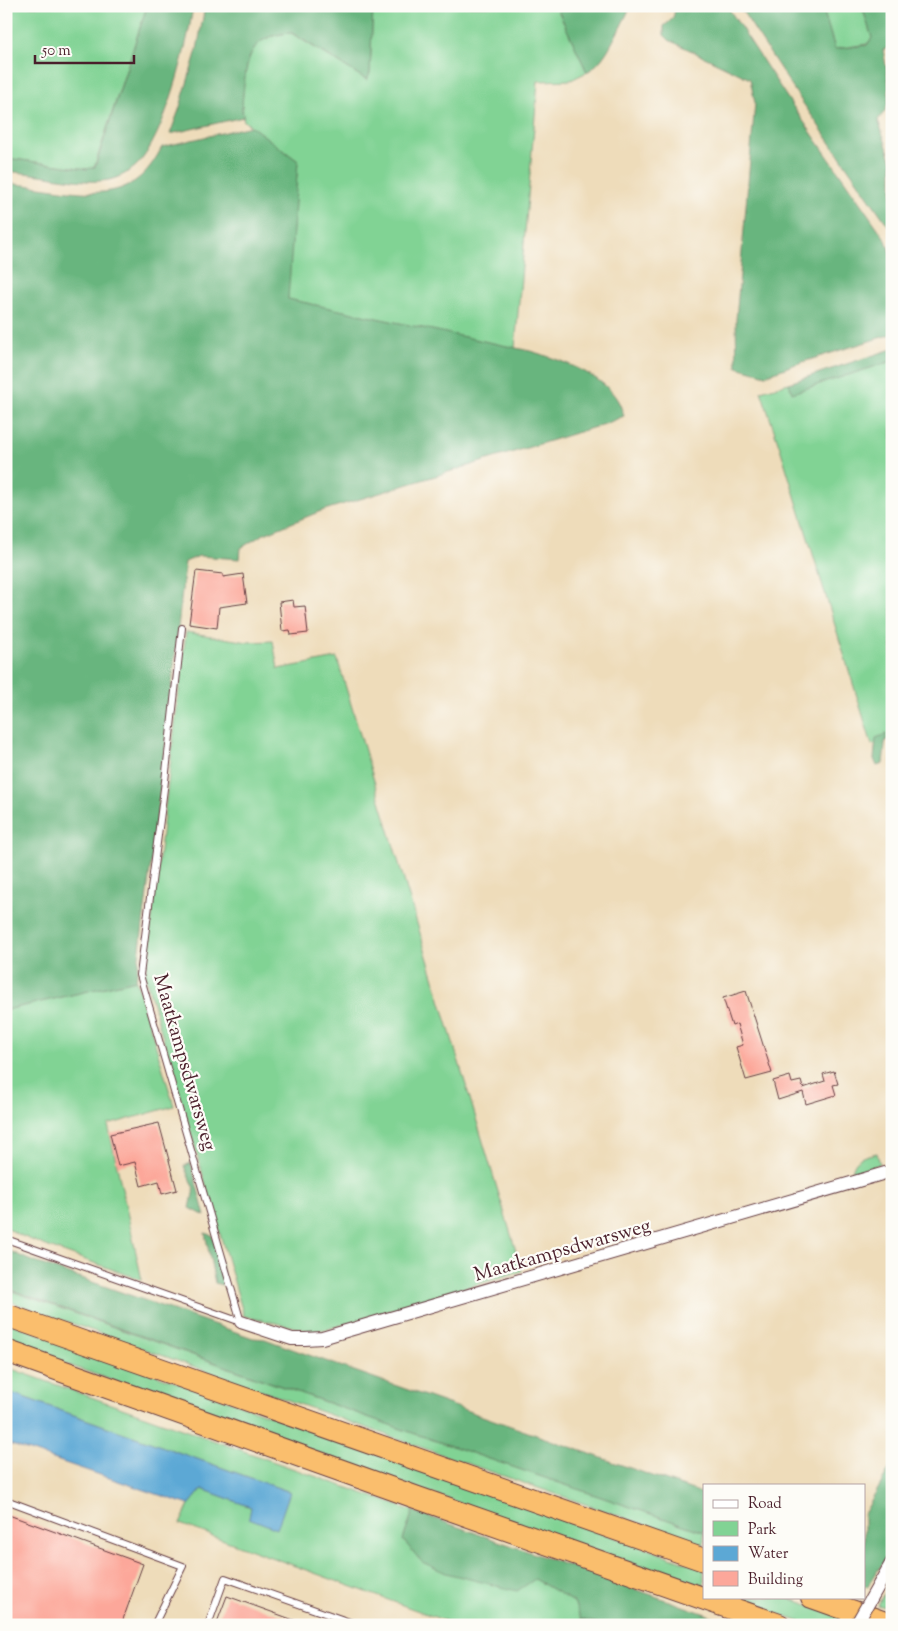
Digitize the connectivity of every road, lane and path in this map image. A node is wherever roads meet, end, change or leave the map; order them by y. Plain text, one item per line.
1 (182, 628) dead end
2 (892, 1172) edge
3 (6, 1239) edge
4 (6, 1315) edge
5 (241, 1322) junction
6 (6, 1351) edge
7 (6, 1500) edge
8 (703, 1560) edge
9 (892, 1562) edge
10 (815, 1598) edge
11 (154, 1625) edge
12 (208, 1625) edge
13 (358, 1625) edge
14 (779, 1625) edge
15 (856, 1625) edge
16 (891, 1625) edge

1 - 5 lane, Maatkampsdwarsweg
2 - 5 street, Maatkampsdwarsweg
3 - 5 lane, Maatkampsdwarsweg
4 - 8 highway
6 - 14 highway
7 - 11 lane
9 - 15 street, bridge
10 - 16 highway
12 - 13 lane

